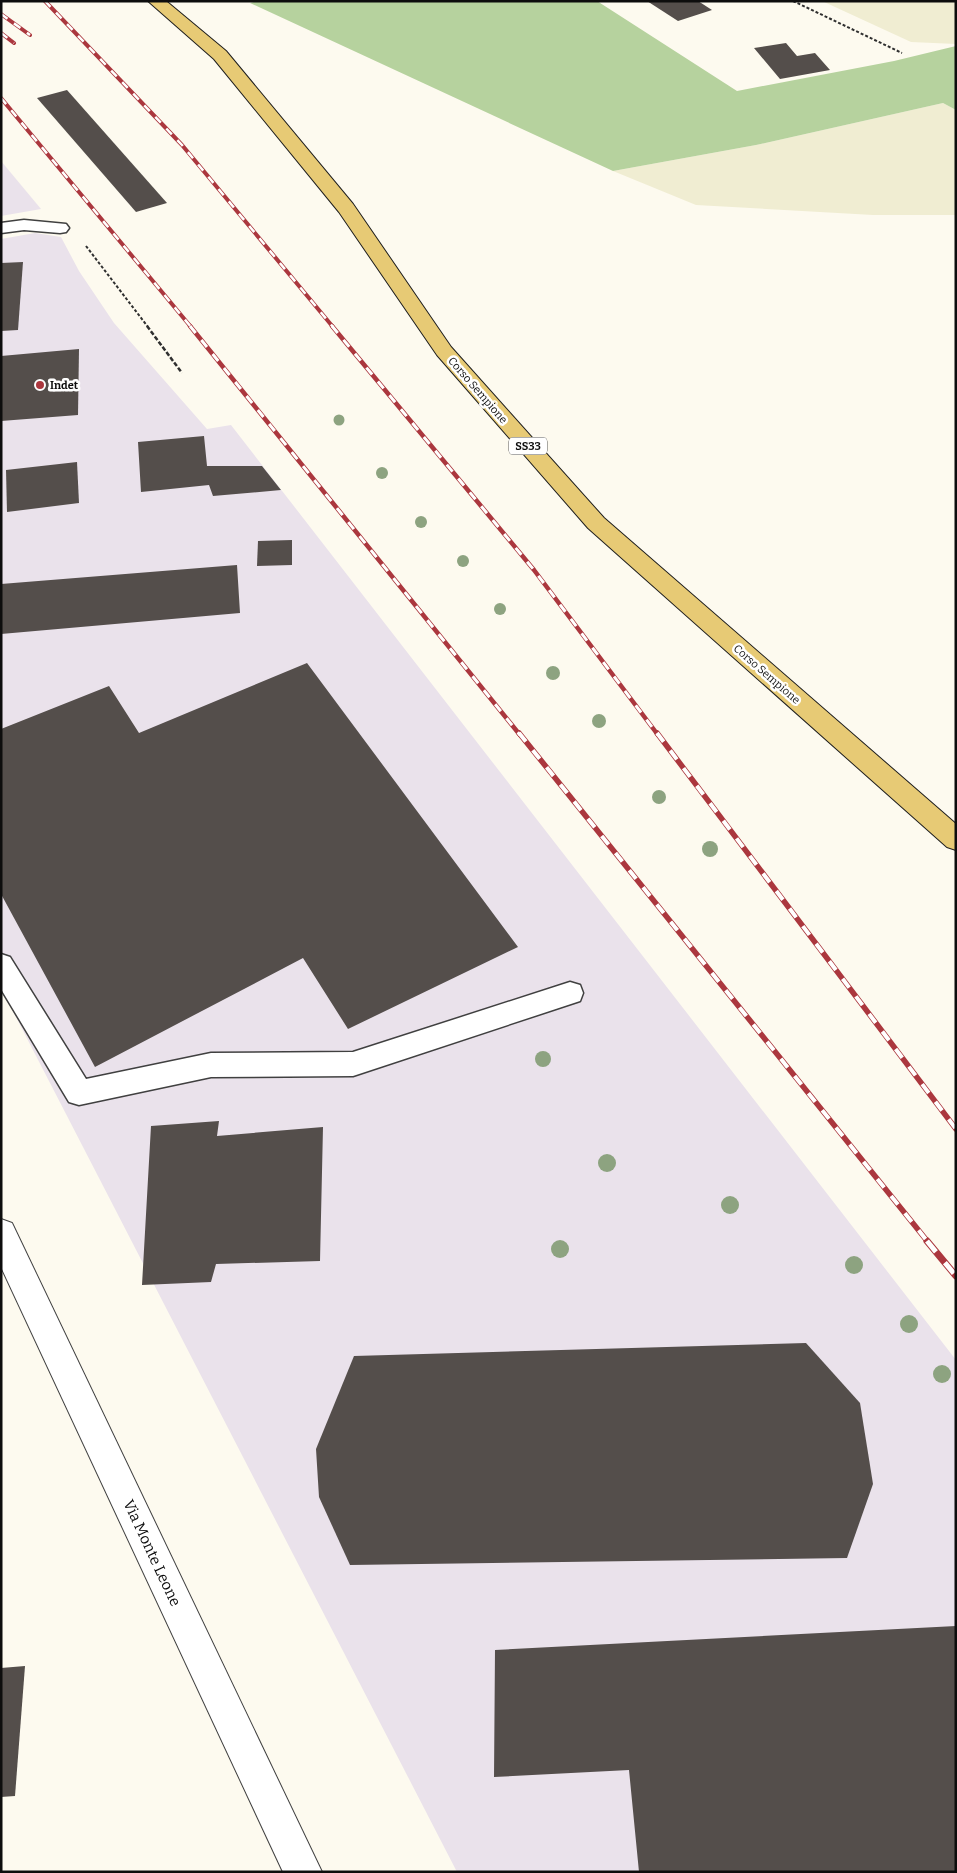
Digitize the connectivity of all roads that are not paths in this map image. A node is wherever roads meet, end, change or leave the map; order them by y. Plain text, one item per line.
1 (156, 1) edge
2 (1, 228) edge
3 (60, 228) road end
4 (956, 840) edge
5 (1, 965) edge
6 (570, 993) dead end
7 (1, 1234) edge
8 (303, 1872) edge

1 - 4 main road, Corso Sempione / SS33
2 - 3 lane
5 - 6 lane
7 - 8 street, Via Monte Leone

